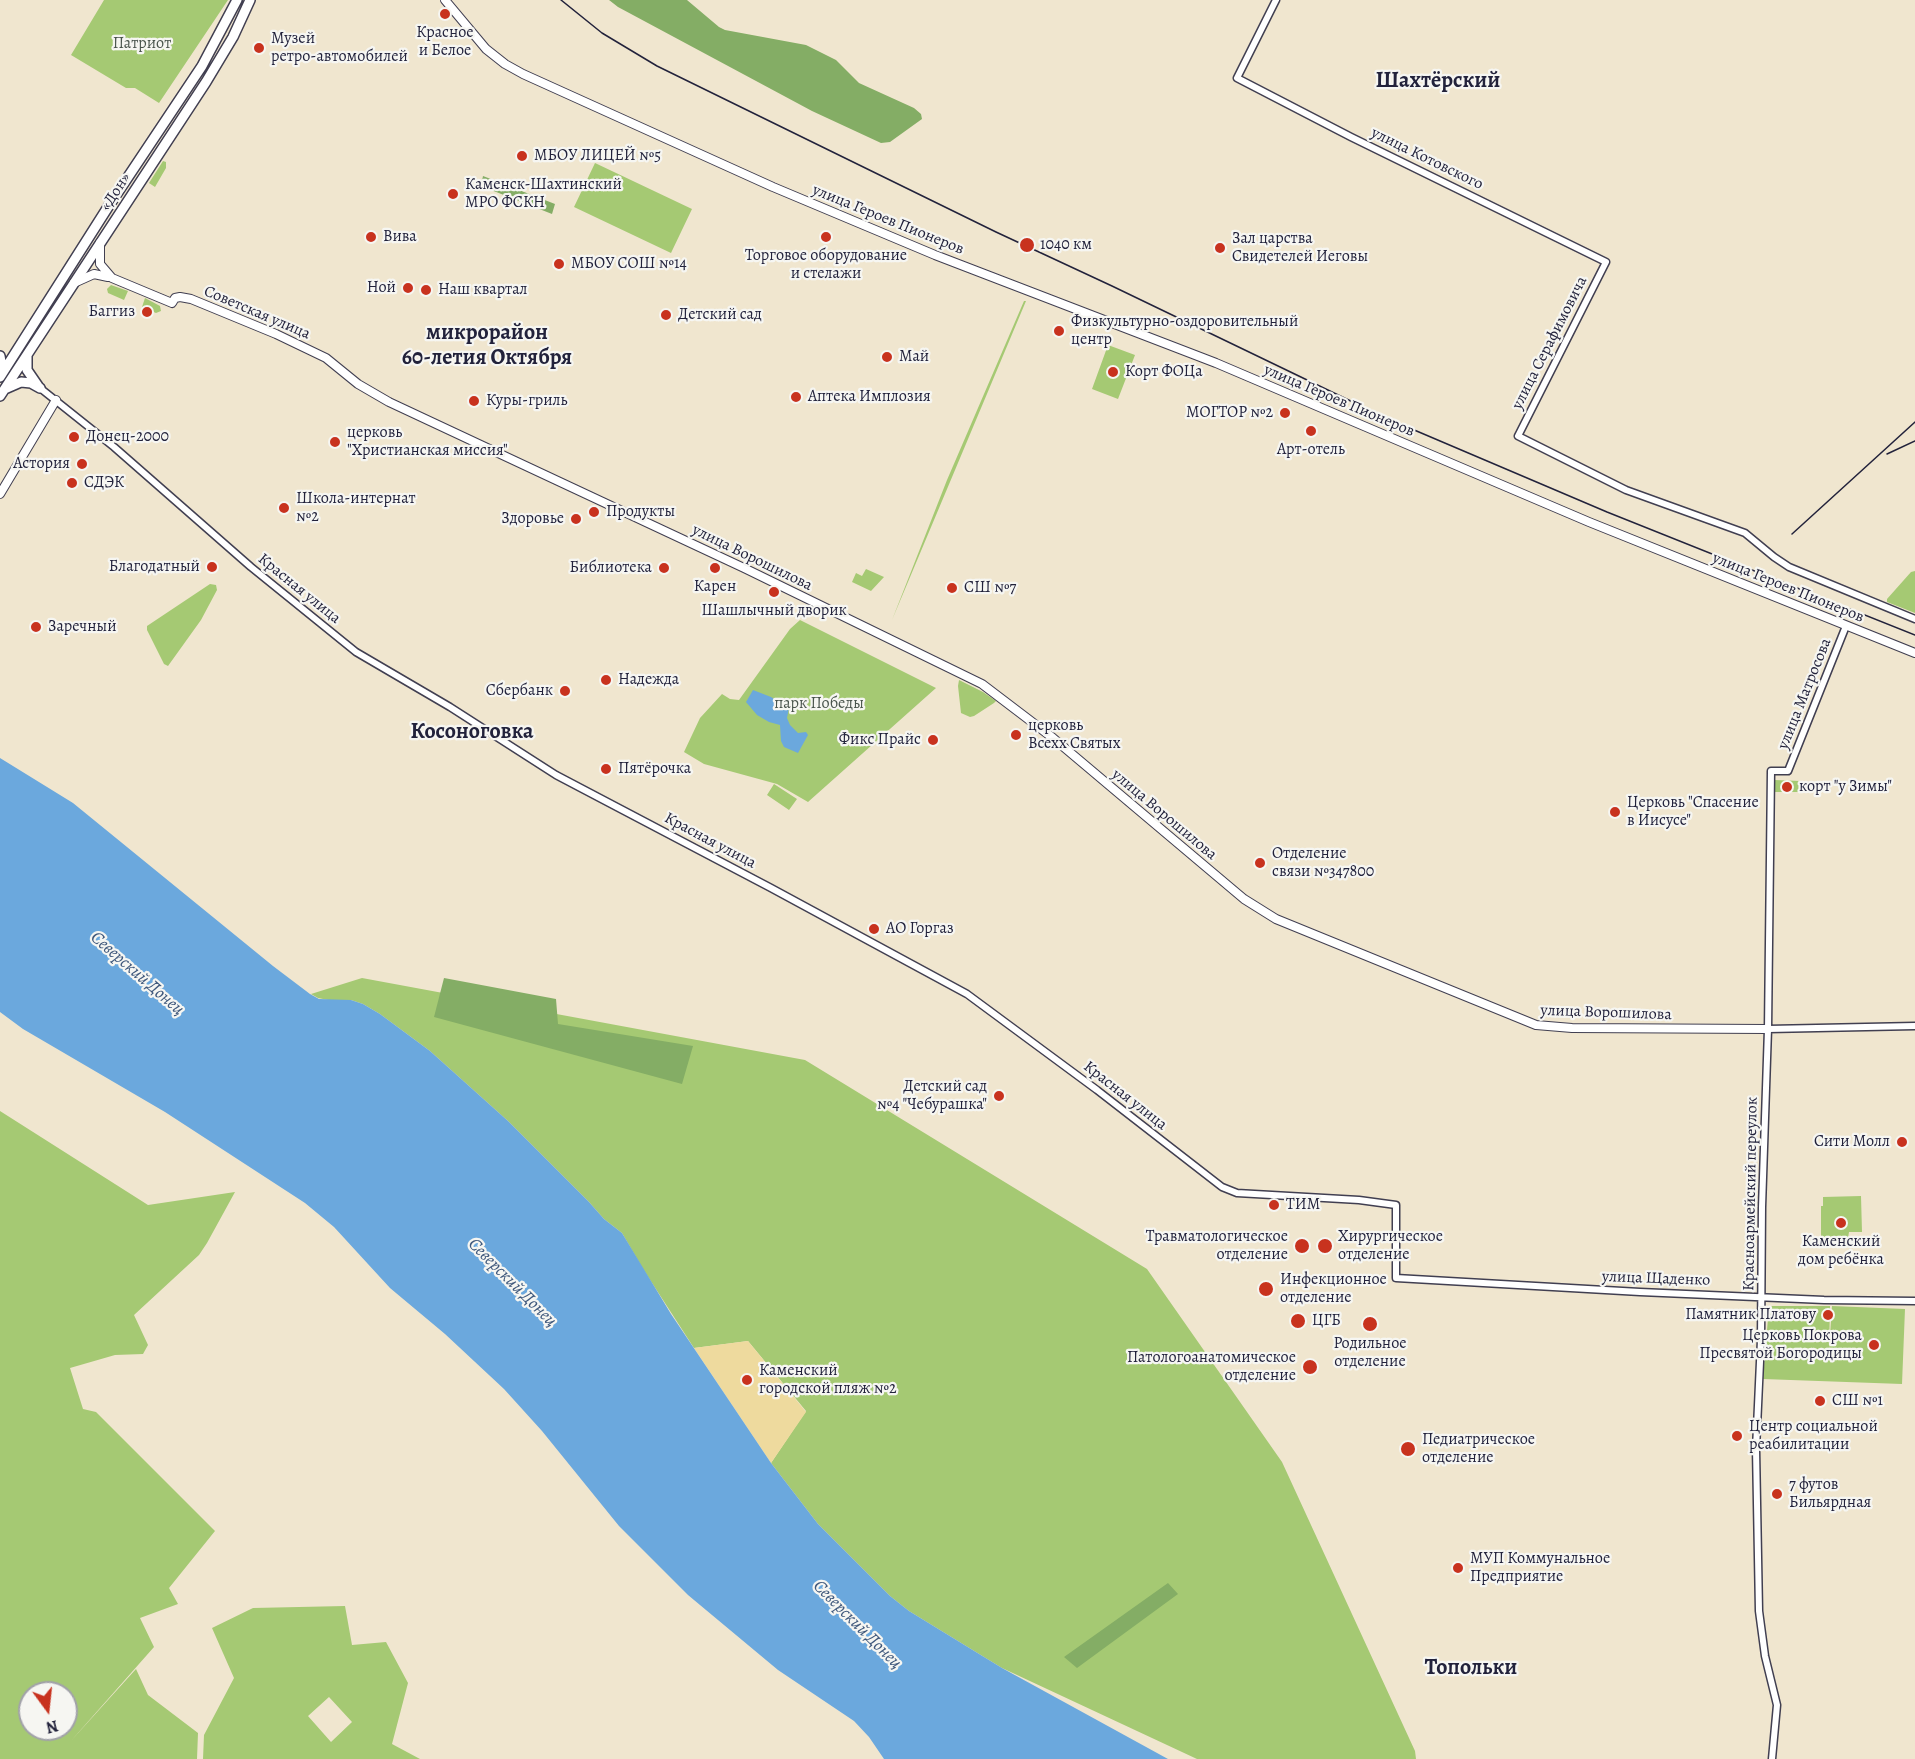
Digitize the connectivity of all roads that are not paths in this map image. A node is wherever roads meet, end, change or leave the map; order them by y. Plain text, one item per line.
1 (237, 0) edge
2 (250, 0) edge
3 (256, 0) edge
4 (445, 0) edge
5 (1276, 0) edge
6 (233, 37) junction
7 (100, 242) junction
8 (1606, 262) joint
9 (112, 278) junction
10 (74, 283) junction
11 (19, 348) junction
12 (0, 354) edge
13 (27, 355) junction
14 (326, 358) joint
15 (0, 377) edge
16 (40, 388) junction
17 (2, 393) edge
18 (56, 400) junction
19 (1518, 436) joint
20 (0, 494) edge
21 (1915, 619) edge
22 (1846, 626) junction
23 (1915, 652) edge
24 (1771, 771) joint
25 (1915, 1026) edge
26 (1768, 1029) junction
27 (1396, 1278) joint
28 (1762, 1296) junction
29 (1915, 1301) edge
30 (1772, 1759) edge

1 - 11 highway, «Дон»
2 - 6 highway, «Дон»
3 - 6 highway
4 - 22 main road, улица Героев Пионеров
5 - 8 street, улица Котовского
6 - 7 highway, «Дон»
7 - 9 main road
7 - 10 highway, «Дон»
8 - 19 street, улица Серафимовича
9 - 10 main road
9 - 14 main road, Советская улица
10 - 13 highway, «Дон»
11 - 12 highway
11 - 15 highway, «Дон»
12 - 15 highway
13 - 16 highway
13 - 17 highway, «Дон»
14 - 26 main road, улица Ворошилова
16 - 17 highway
16 - 18 street, Красная улица
18 - 20 main road
18 - 27 street, Красная улица
19 - 21 street, улица Героев Пионеров
22 - 23 main road, улица Героев Пионеров
22 - 24 street, улица Матросова
24 - 26 street, Красноармейский переулок
25 - 26 street, улица Ворошилова
26 - 28 street, Красноармейский переулок
27 - 28 street, улица Щаденко
28 - 29 street, улица Щаденко
28 - 30 street, Красноармейский переулок

